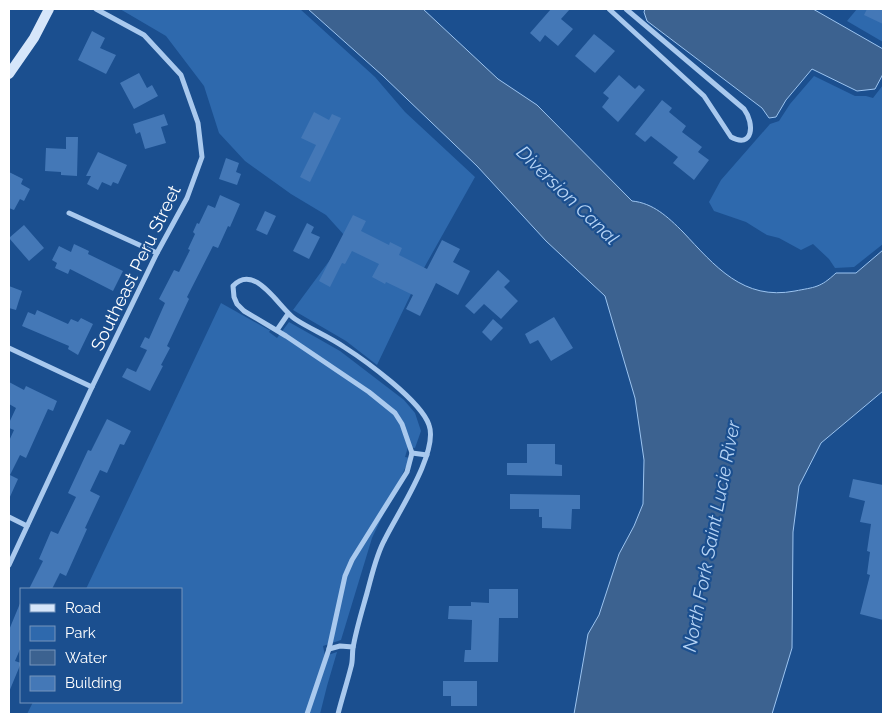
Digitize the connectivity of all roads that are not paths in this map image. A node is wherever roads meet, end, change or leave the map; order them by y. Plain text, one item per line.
1 (49, 9) edge
2 (96, 9) edge
3 (609, 9) edge
4 (626, 9) edge
5 (686, 60) junction
6 (677, 70) junction
7 (9, 74) edge
8 (69, 212) dead end
9 (157, 253) junction
10 (288, 314) junction
11 (276, 330) junction
12 (9, 348) edge
13 (92, 387) junction
14 (412, 453) junction
15 (427, 455) junction
16 (9, 517) edge
17 (26, 526) junction
18 (9, 565) edge
19 (353, 647) junction
20 (329, 649) junction
21 (307, 714) edge
22 (338, 714) edge

1 - 7 street
2 - 9 street, Southeast Peru Street
3 - 6 street
4 - 5 street
5 - 6 street
5 - 6 street
8 - 9 street
9 - 13 street, Southeast Peru Street
10 - 11 street
10 - 11 street
10 - 15 street
11 - 14 street
12 - 13 street
13 - 17 street, Southeast Peru Street
14 - 15 street
14 - 20 street
15 - 19 street
16 - 17 street
17 - 18 street, Southeast Peru Street
19 - 20 street
19 - 22 street
20 - 21 street

